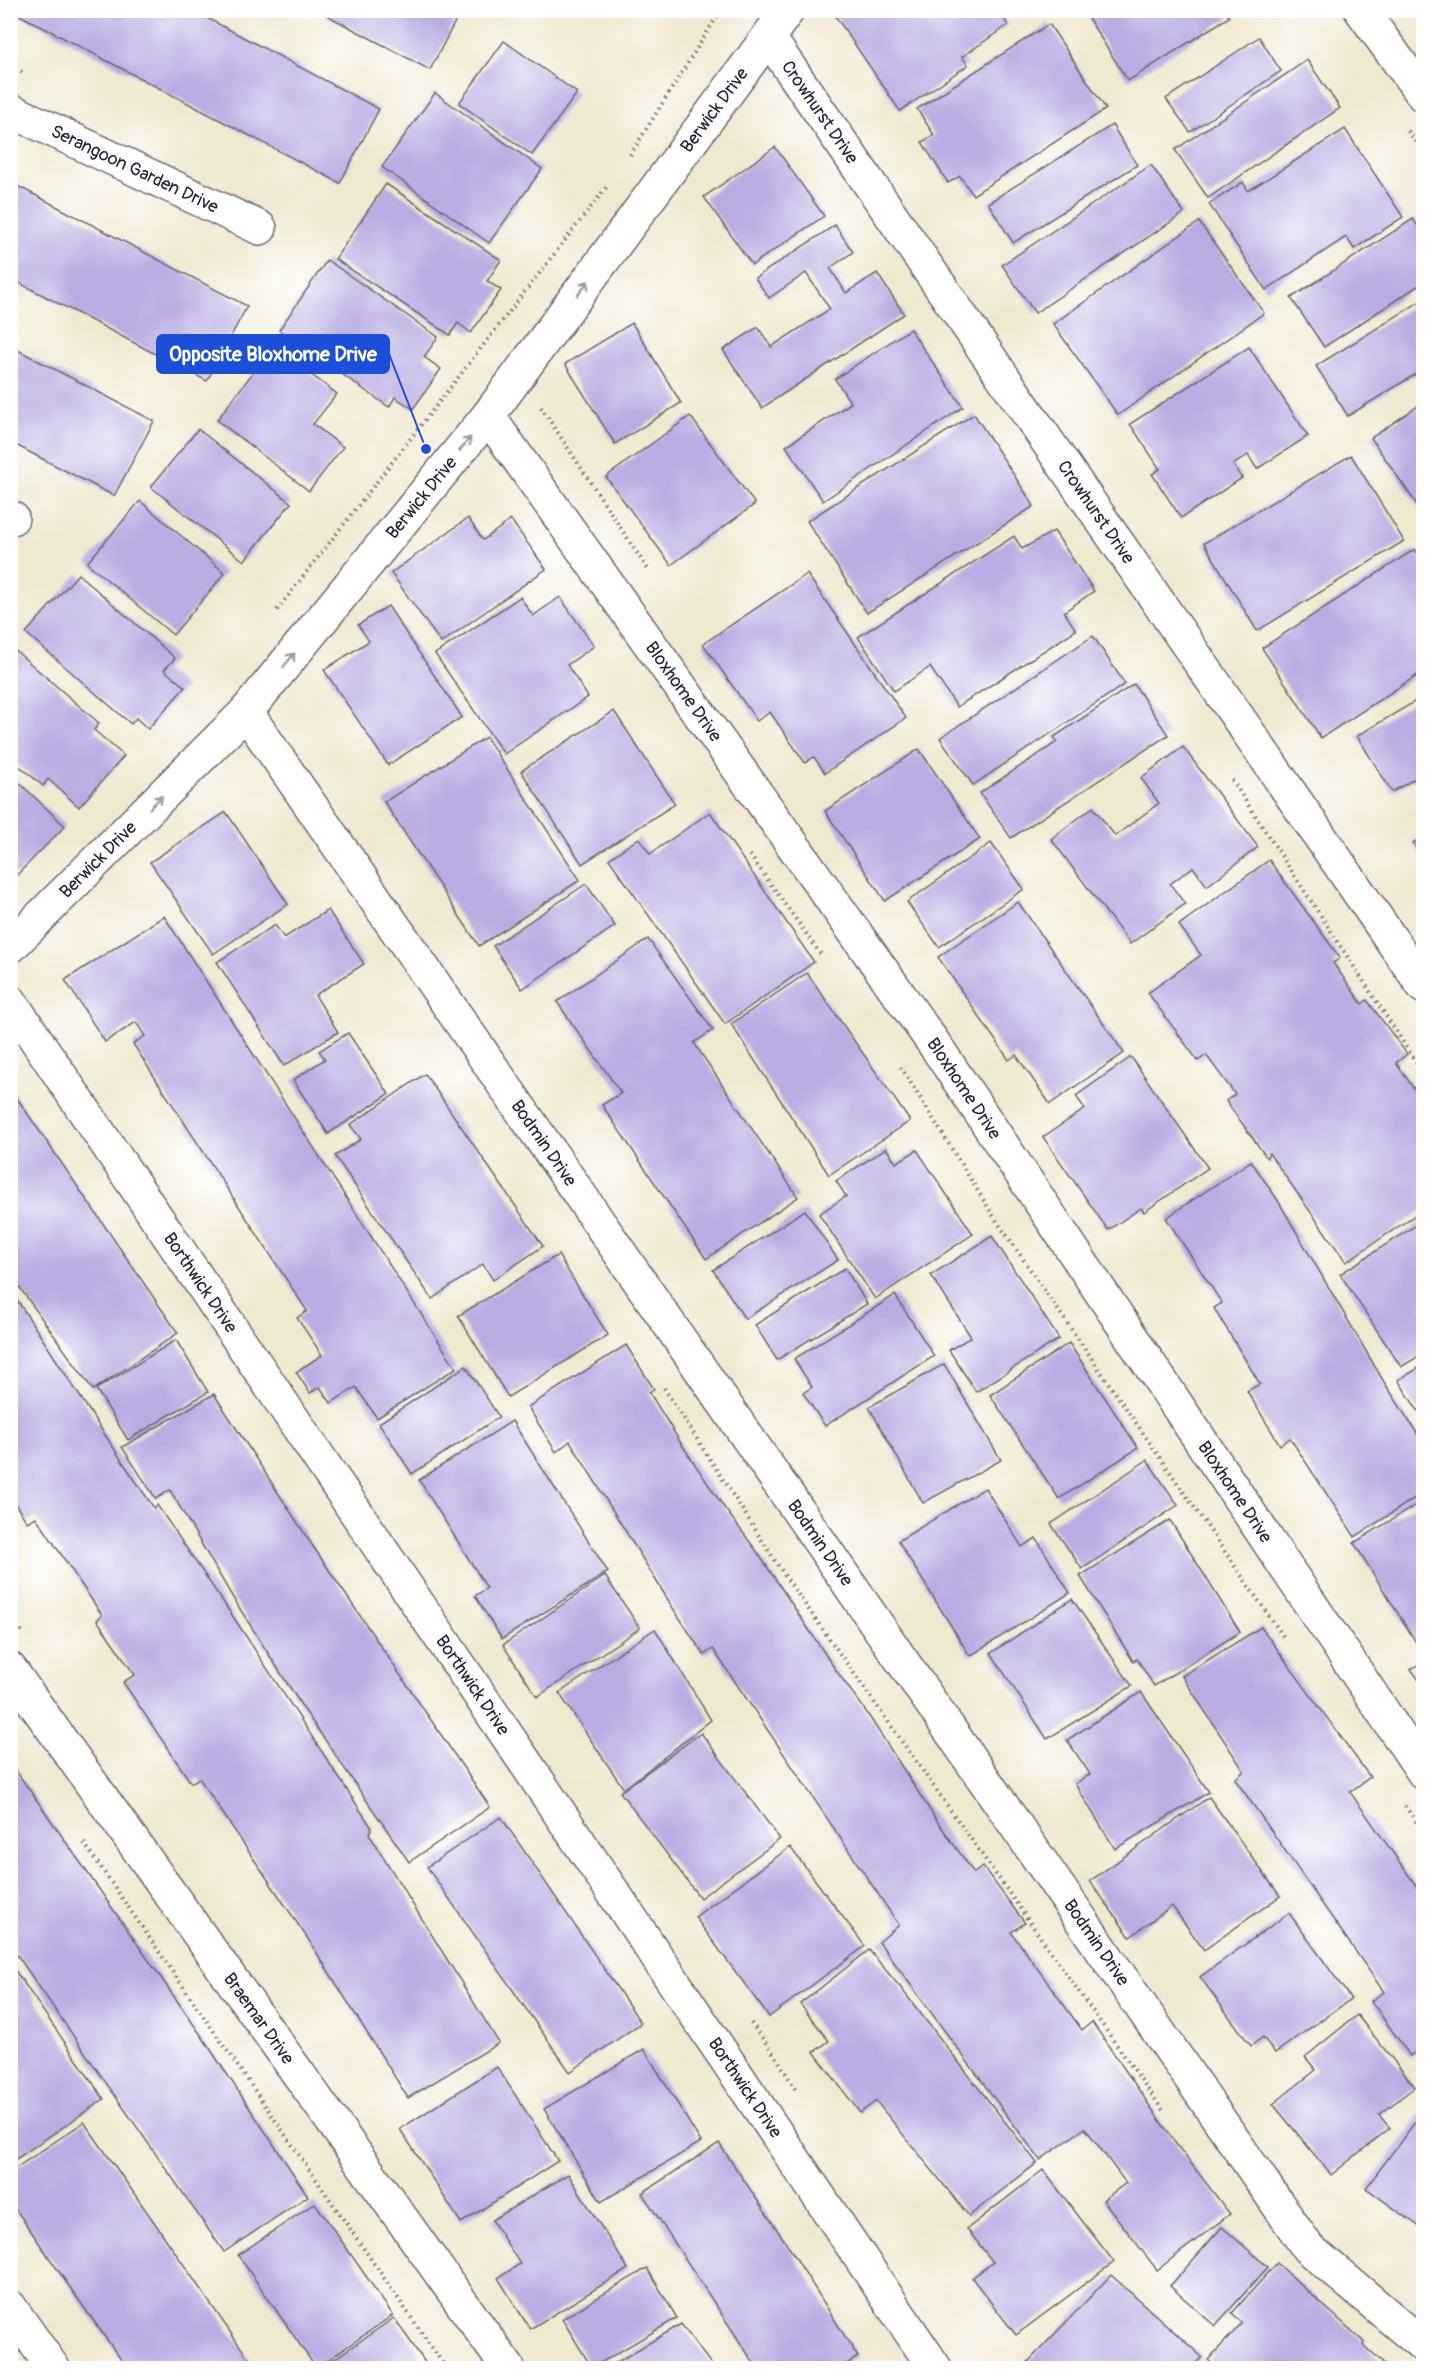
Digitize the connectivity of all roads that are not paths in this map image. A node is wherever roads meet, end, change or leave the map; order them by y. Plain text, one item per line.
1 (788, 10) edge
2 (1361, 10) edge
3 (769, 39) junction
4 (1424, 96) edge
5 (10, 110) edge
6 (260, 228) dead end
7 (488, 416) junction
8 (246, 712) junction
9 (10, 947) edge
10 (1424, 987) edge
11 (10, 1001) edge
12 (10, 1670) edge
13 (1424, 1773) edge
14 (10, 2307) edge
15 (1424, 2346) edge
16 (53, 2368) edge
17 (508, 2368) edge
18 (935, 2368) edge

1 - 3 street, Berwick Drive
2 - 4 street
7 -> 3 street, Berwick Drive
3 - 10 street, Crowhurst Drive
5 - 6 street, Serangoon Garden Drive
8 -> 7 street, Berwick Drive
7 - 13 street, Bloxhome Drive
9 -> 8 street, Berwick Drive
8 - 15 street, Bodmin Drive
11 - 18 street, Borthwick Drive
12 - 17 street, Braemar Drive
14 - 16 street

